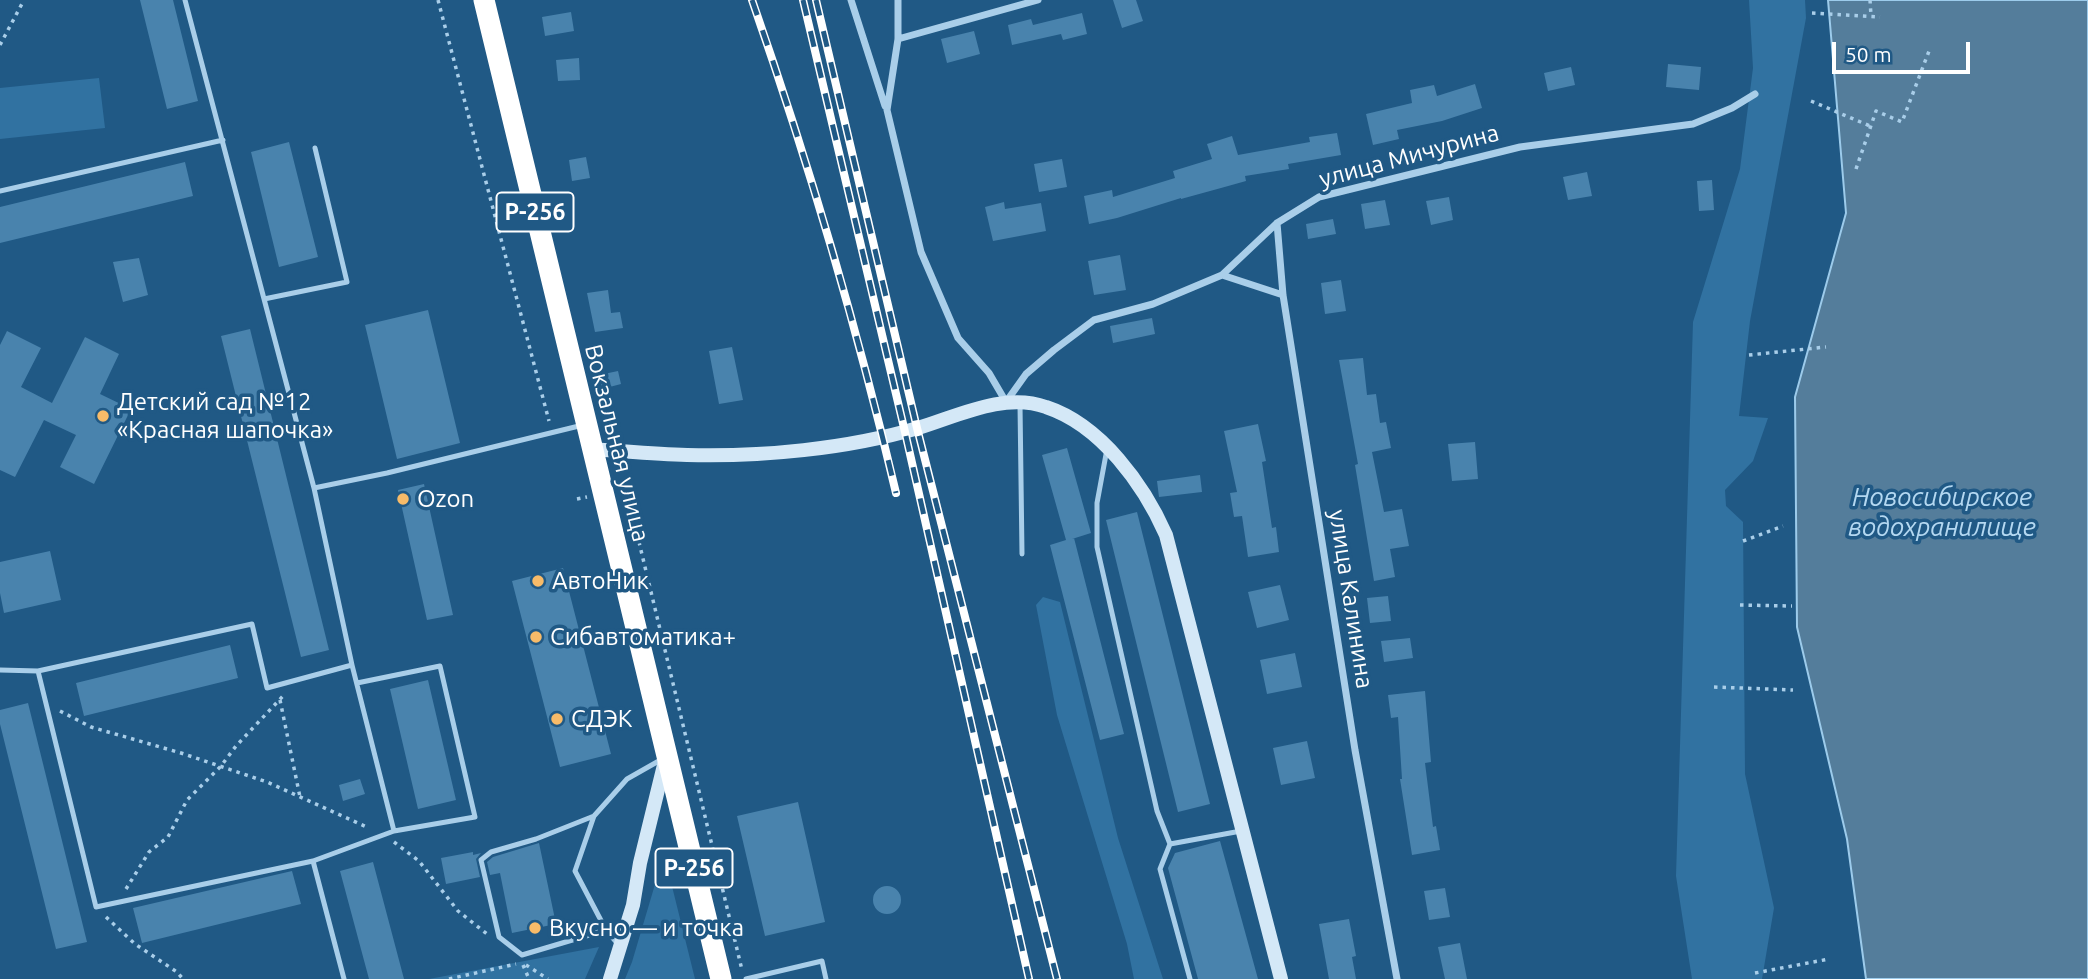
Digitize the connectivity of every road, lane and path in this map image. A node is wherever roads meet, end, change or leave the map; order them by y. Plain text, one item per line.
1 (24, 0) edge
2 (185, 0) edge
3 (438, 0) edge
4 (484, 0) edge
5 (851, 0) edge
6 (898, 0) edge
7 (1038, 0) edge
8 (1870, 0) edge
9 (1812, 13) dead end
10 (1871, 16) junction
11 (1880, 17) dead end
12 (0, 33) edge
13 (6, 35) junction
14 (898, 39) junction
15 (0, 45) edge
16 (1929, 51) dead end
17 (1755, 94) dead end
18 (1811, 101) dead end
19 (887, 110) junction
20 (1871, 126) junction
21 (223, 140) junction
22 (315, 149) dead end
23 (1856, 169) dead end
24 (0, 191) edge
25 (1277, 223) junction
26 (1222, 275) junction
27 (1283, 295) junction
28 (264, 299) junction
29 (1826, 347) dead end
30 (1749, 355) dead end
31 (1013, 402) junction
32 (586, 425) junction
33 (552, 433) junction
34 (1107, 448) junction
35 (592, 449) junction
36 (314, 488) junction
37 (1783, 526) dead end
38 (1743, 541) dead end
39 (1022, 554) dead end
40 (1740, 605) dead end
41 (1792, 606) dead end
42 (352, 665) junction
43 (0, 670) edge
44 (38, 671) junction
45 (296, 681) junction
46 (357, 683) junction
47 (1714, 687) dead end
48 (1793, 690) dead end
49 (45, 698) junction
50 (279, 700) junction
51 (666, 757) junction
52 (221, 766) junction
53 (300, 797) junction
54 (594, 816) junction
55 (394, 831) junction
56 (1241, 831) junction
57 (384, 835) junction
58 (1170, 844) junction
59 (313, 861) junction
60 (118, 903) junction
61 (96, 907) junction
62 (606, 930) junction
63 (490, 937) dead end
64 (621, 948) junction
65 (512, 954) dead end
66 (1829, 959) dead end
67 (527, 969) junction
68 (1755, 973) dead end
69 (183, 979) edge
70 (344, 979) edge
71 (522, 979) edge
72 (529, 979) edge
73 (548, 979) edge
74 (610, 979) edge
75 (721, 979) edge
76 (746, 979) edge
77 (826, 979) edge
78 (1191, 979) edge
79 (1281, 979) edge
80 (1397, 979) edge

1 - 13 path
2 - 21 lane
3 - 33 path
4 - 32 highway, Вокзальная улица / Р-256
5 - 19 street
6 - 14 street
7 - 14 street
8 - 10 path
9 - 10 path
10 - 11 path
12 - 13 path
13 - 15 path
14 - 19 street
16 - 20 path
17 - 25 street, улица Мичурина
18 - 20 path
19 - 31 street
20 - 23 path
21 - 24 lane
21 - 28 lane
22 - 28 lane
25 - 26 street, улица Мичурина
25 - 27 street, улица Калинина
26 - 27 street
26 - 31 street, улица Мичурина
27 - 80 street, улица Калинина
28 - 36 lane
29 - 30 path
31 - 34 street
31 - 35 street
31 - 39 lane
32 - 33 lane
32 - 35 highway, Вокзальная улица / Р-256
33 - 36 lane
34 - 56 street
34 - 58 lane
35 - 51 highway, Вокзальная улица / Р-256
36 - 42 lane
37 - 38 path
40 - 41 path
42 - 45 lane
42 - 46 lane
43 - 44 lane
44 - 45 lane
44 - 49 lane
45 - 50 path
46 - 55 lane
46 - 55 lane
47 - 48 path
49 - 52 path
49 - 61 lane
50 - 52 path
50 - 53 path
51 - 54 lane
51 - 64 street
51 - 75 highway, Вокзальная улица / Р-256
52 - 53 path
52 - 60 path
53 - 57 path
54 - 62 lane
54 - 62 lane
55 - 57 lane
56 - 58 lane
56 - 79 street
57 - 59 lane
57 - 63 path
58 - 78 lane
59 - 60 lane
59 - 70 lane
60 - 61 lane
61 - 69 path
62 - 64 lane
64 - 74 street
65 - 67 path
66 - 68 path
67 - 71 path
67 - 72 path
67 - 73 path
76 - 77 lane

